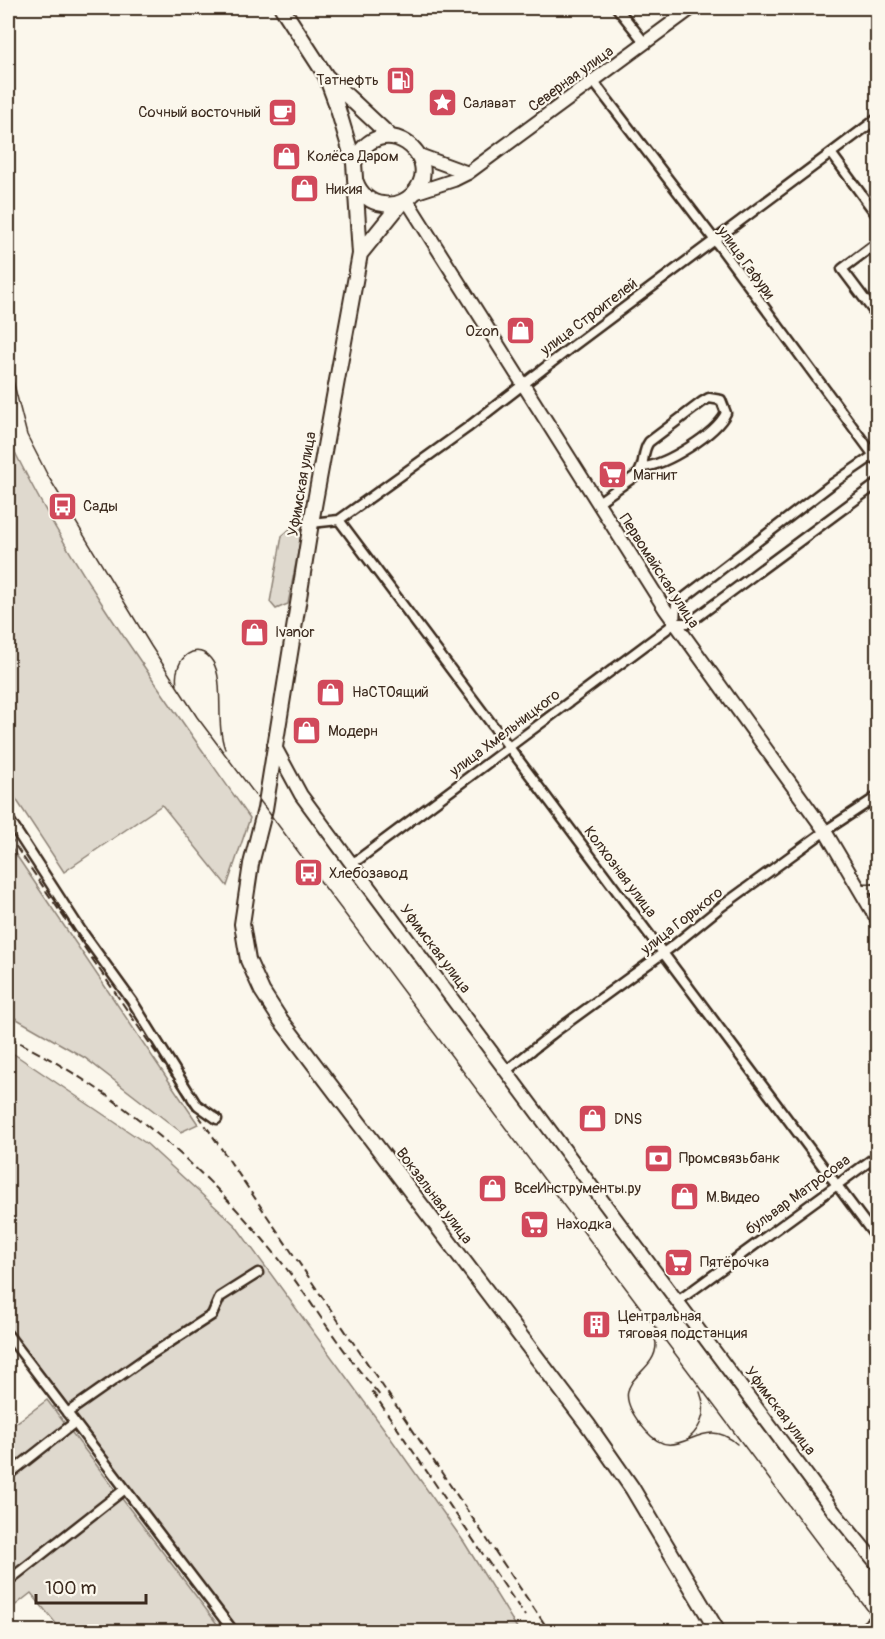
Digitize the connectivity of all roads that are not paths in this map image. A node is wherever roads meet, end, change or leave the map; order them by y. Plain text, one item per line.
1 (282, 8) edge
2 (617, 8) edge
3 (692, 8) edge
4 (645, 43) junction
5 (326, 76) junction
6 (593, 81) junction
7 (878, 118) edge
8 (390, 136) junction
9 (831, 153) junction
10 (419, 155) junction
11 (354, 170) junction
12 (468, 173) junction
13 (407, 198) junction
14 (878, 217) edge
15 (714, 241) junction
16 (878, 242) edge
17 (360, 254) junction
18 (878, 317) edge
19 (524, 385) junction
20 (876, 456) edge
21 (643, 467) junction
22 (878, 483) edge
23 (597, 503) junction
24 (339, 520) junction
25 (311, 523) junction
26 (675, 623) junction
27 (274, 745) junction
28 (509, 745) junction
29 (878, 796) edge
30 (8, 818) edge
31 (825, 831) junction
32 (351, 863) junction
33 (860, 889) junction
34 (878, 889) edge
35 (878, 921) edge
36 (664, 953) junction
37 (506, 1071) junction
38 (217, 1119) dead end
39 (878, 1155) edge
40 (835, 1185) junction
41 (878, 1240) edge
42 (258, 1273) dead end
43 (678, 1301) junction
44 (8, 1335) edge
45 (67, 1413) junction
46 (74, 1423) junction
47 (8, 1475) edge
48 (125, 1489) junction
49 (878, 1565) edge
50 (8, 1581) edge
51 (878, 1617) edge
52 (234, 1632) edge
53 (718, 1632) edge
54 (859, 1632) edge

1 - 5 main road
2 - 4 street
3 - 4 street, Северная улица
4 - 6 street, Северная улица
5 - 8 main road
5 - 11 main road
6 - 12 street, Северная улица
6 - 15 street, улица Гафури
7 - 9 street, улица Строителей
8 - 10 main road
8 - 11 main road
9 - 14 street
9 - 15 street, улица Строителей
10 - 12 street
10 - 13 main road
11 - 13 main road
11 - 17 main road
12 - 13 street, Северная улица
13 - 17 main road
13 - 19 street, Первомайская улица
15 - 19 street, улица Строителей
15 - 20 street, улица Гафури
16 - 18 street
17 - 25 main road, Уфимская улица
19 - 23 street, Первомайская улица
19 - 24 street, улица Строителей
20 - 26 street
21 - 21 street
21 - 23 street
22 - 26 street, улица Хмельницкого
23 - 26 street, Первомайская улица
24 - 25 street, улица Строителей
24 - 28 street, Колхозная улица
25 - 27 main road, Уфимская улица
26 - 28 street, улица Хмельницкого
26 - 31 street, Первомайская улица
27 - 32 street, Уфимская улица
27 - 53 main road, Вокзальная улица
28 - 32 street, улица Хмельницкого
28 - 36 street, Колхозная улица
29 - 31 street, улица Горького
30 - 38 street
31 - 33 street, Первомайская улица
31 - 36 street, улица Горького
32 - 37 street, Уфимская улица
33 - 34 street
33 - 35 street, Первомайская улица
36 - 37 street, улица Горького
36 - 40 street, Колхозная улица
37 - 43 street, Уфимская улица
39 - 40 street, бульвар Матросова
40 - 41 street, Колхозная улица
40 - 43 street, бульвар Матросова
42 - 45 street
43 - 49 street, Уфимская улица
44 - 45 street
45 - 46 street
46 - 47 street
46 - 48 street
48 - 50 street
48 - 52 street
51 - 54 street

